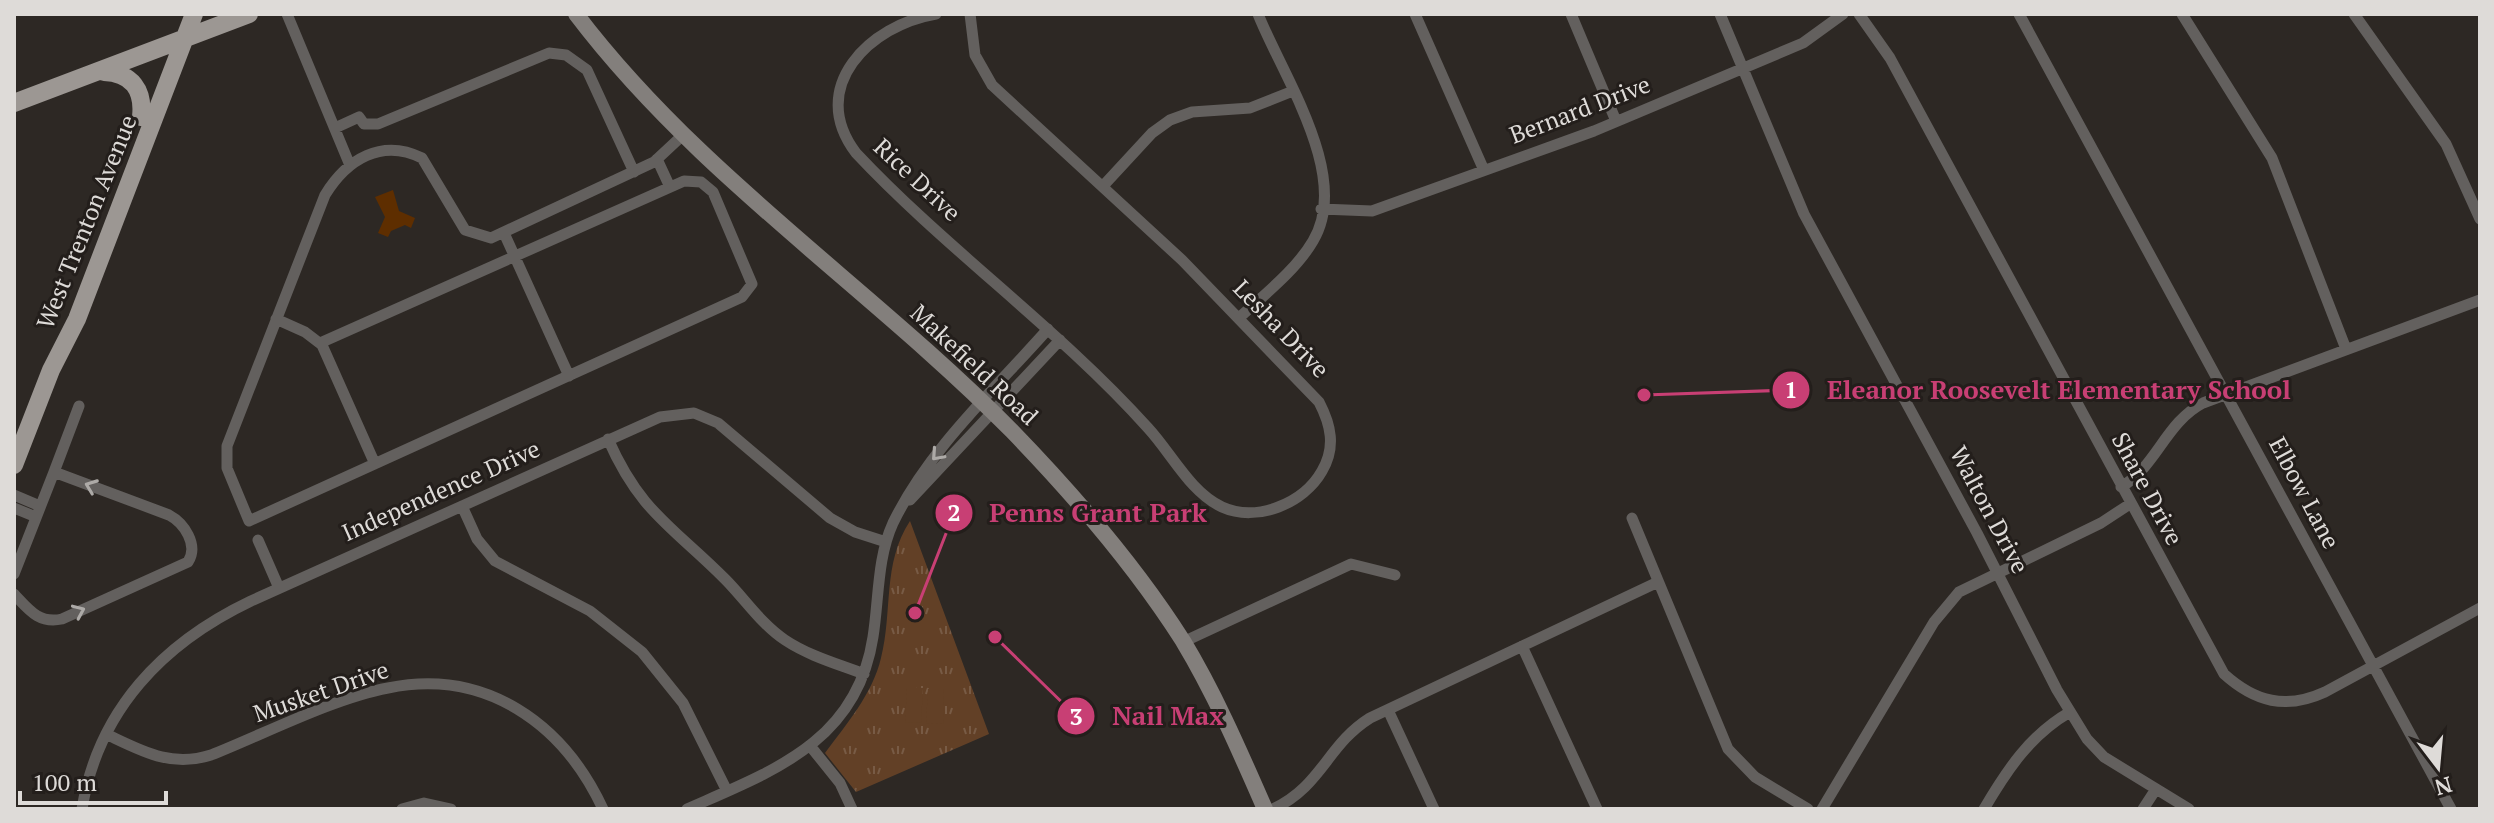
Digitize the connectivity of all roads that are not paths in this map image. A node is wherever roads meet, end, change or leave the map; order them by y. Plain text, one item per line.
1 (222, 14) edge
2 (249, 14) edge
3 (287, 14) edge
4 (576, 14) edge
5 (936, 14) edge
6 (970, 14) edge
7 (1258, 14) edge
8 (1415, 14) edge
9 (1571, 14) edge
10 (1720, 14) edge
11 (1843, 14) edge
12 (1859, 14) edge
13 (2019, 14) edge
14 (2182, 14) edge
15 (2354, 14) edge
16 (182, 29) edge
17 (1743, 68) junction
18 (101, 72) junction
19 (76, 78) junction
20 (1293, 91) junction
21 (14, 103) edge
22 (141, 117) junction
23 (1616, 121) junction
24 (335, 128) junction
25 (684, 134) junction
26 (657, 159) junction
27 (349, 163) junction
28 (1483, 168) junction
29 (634, 172) junction
30 (669, 185) junction
31 (1103, 186) junction
32 (1321, 209) junction
33 (2480, 219) edge
34 (504, 233) junction
35 (515, 254) junction
36 (2480, 300) edge
37 (1240, 317) junction
38 (276, 319) junction
39 (1048, 329) junction
40 (1060, 340) junction
41 (320, 343) junction
42 (2346, 349) junction
43 (51, 370) junction
44 (569, 376) junction
45 (2226, 394) junction
46 (79, 406) dead end
47 (987, 408) junction
48 (608, 439) junction
49 (375, 464) junction
50 (14, 465) edge
51 (54, 472) junction
52 (2121, 487) junction
53 (14, 495) edge
54 (2130, 504) junction
55 (462, 506) junction
56 (14, 508) edge
57 (38, 511) junction
58 (1632, 518) dead end
59 (258, 540) dead end
60 (886, 542) junction
61 (1997, 571) junction
62 (14, 574) edge
63 (1395, 575) dead end
64 (1658, 582) junction
65 (279, 588) junction
66 (14, 594) edge
67 (2480, 608) edge
68 (1183, 642) junction
69 (1522, 646) junction
70 (2372, 666) junction
71 (864, 674) junction
72 (1388, 710) junction
73 (2070, 712) junction
74 (106, 734) junction
75 (811, 747) junction
76 (2156, 789) junction
77 (727, 791) junction
78 (82, 809) edge
79 (402, 809) edge
80 (451, 809) edge
81 (603, 809) edge
82 (687, 809) edge
83 (852, 809) edge
84 (1265, 809) edge
85 (1273, 809) edge
86 (1434, 809) edge
87 (1597, 809) edge
88 (1808, 809) edge
89 (1822, 809) edge
90 (1984, 809) edge
91 (2143, 809) edge
92 (2189, 809) edge
93 (2451, 809) edge

1 - 16 main road
2 - 16 main road
3 - 24 street
4 - 25 street, Makefield Road
5 - 39 street, Rice Drive
6 - 31 street, Lesha Drive
7 - 20 street
8 - 28 street
9 - 23 street
10 - 17 street, Walton Drive
11 - 17 street, Bernard Drive
12 - 52 street, Share Drive
13 - 45 street, Elbow Lane
14 - 42 street
15 - 33 street
16 - 18 main road
16 - 19 main road
16 - 22 main road
16 - 43 main road, West Trenton Avenue
17 - 23 street, Bernard Drive
17 - 61 street, Walton Drive
18 - 19 main road
18 - 22 main road
19 - 21 main road
20 - 31 street
20 - 32 street
22 - 43 main road
23 - 28 street, Bernard Drive
24 - 27 street
24 - 29 street
25 - 26 street
25 - 47 street, Makefield Road
26 - 29 street
26 - 30 street
27 - 34 street
27 - 38 street
28 - 32 street, Bernard Drive
29 - 34 street
30 - 35 street
30 - 44 street
31 - 37 street, Lesha Drive
32 - 37 street
34 - 35 street
35 - 41 street
35 - 44 street
36 - 42 street
37 - 40 street, Lesha Drive
38 - 41 street
38 - 49 street
39 - 40 street, Rice Drive
39 - 47 street
40 - 47 street
41 - 49 street
42 - 45 street
43 - 50 main road, West Trenton Avenue
44 - 49 street
45 - 52 street
45 - 70 street, Elbow Lane
46 - 51 street
47 - 60 street
47 - 68 street, Makefield Road
48 - 55 street, Independence Drive
48 - 60 street, Independence Drive
48 - 71 street
51 - 57 street
66 -> 51 street
52 - 54 street, Share Drive
53 - 57 street
54 - 61 street
54 - 70 street, Share Drive
55 - 65 street, Independence Drive
55 - 77 street
56 - 57 street
57 - 62 street
58 - 64 street
59 - 65 street
60 - 71 street
61 - 73 street, Walton Drive
61 - 89 street
63 - 68 street
64 - 69 street
64 - 88 street
65 - 74 street, Independence Drive
67 - 70 street, Share Drive
68 - 84 street, Makefield Road
69 - 72 street
69 - 87 street
70 - 93 street, Elbow Lane
71 - 75 street
72 - 85 street
72 - 86 street
73 - 76 street, Walton Drive
73 - 90 street
74 - 78 street, Independence Drive
74 - 81 street, Musket Drive
75 - 77 street
75 - 83 street
76 - 91 street
76 - 92 street, Walton Drive
77 - 82 street
79 - 80 street

